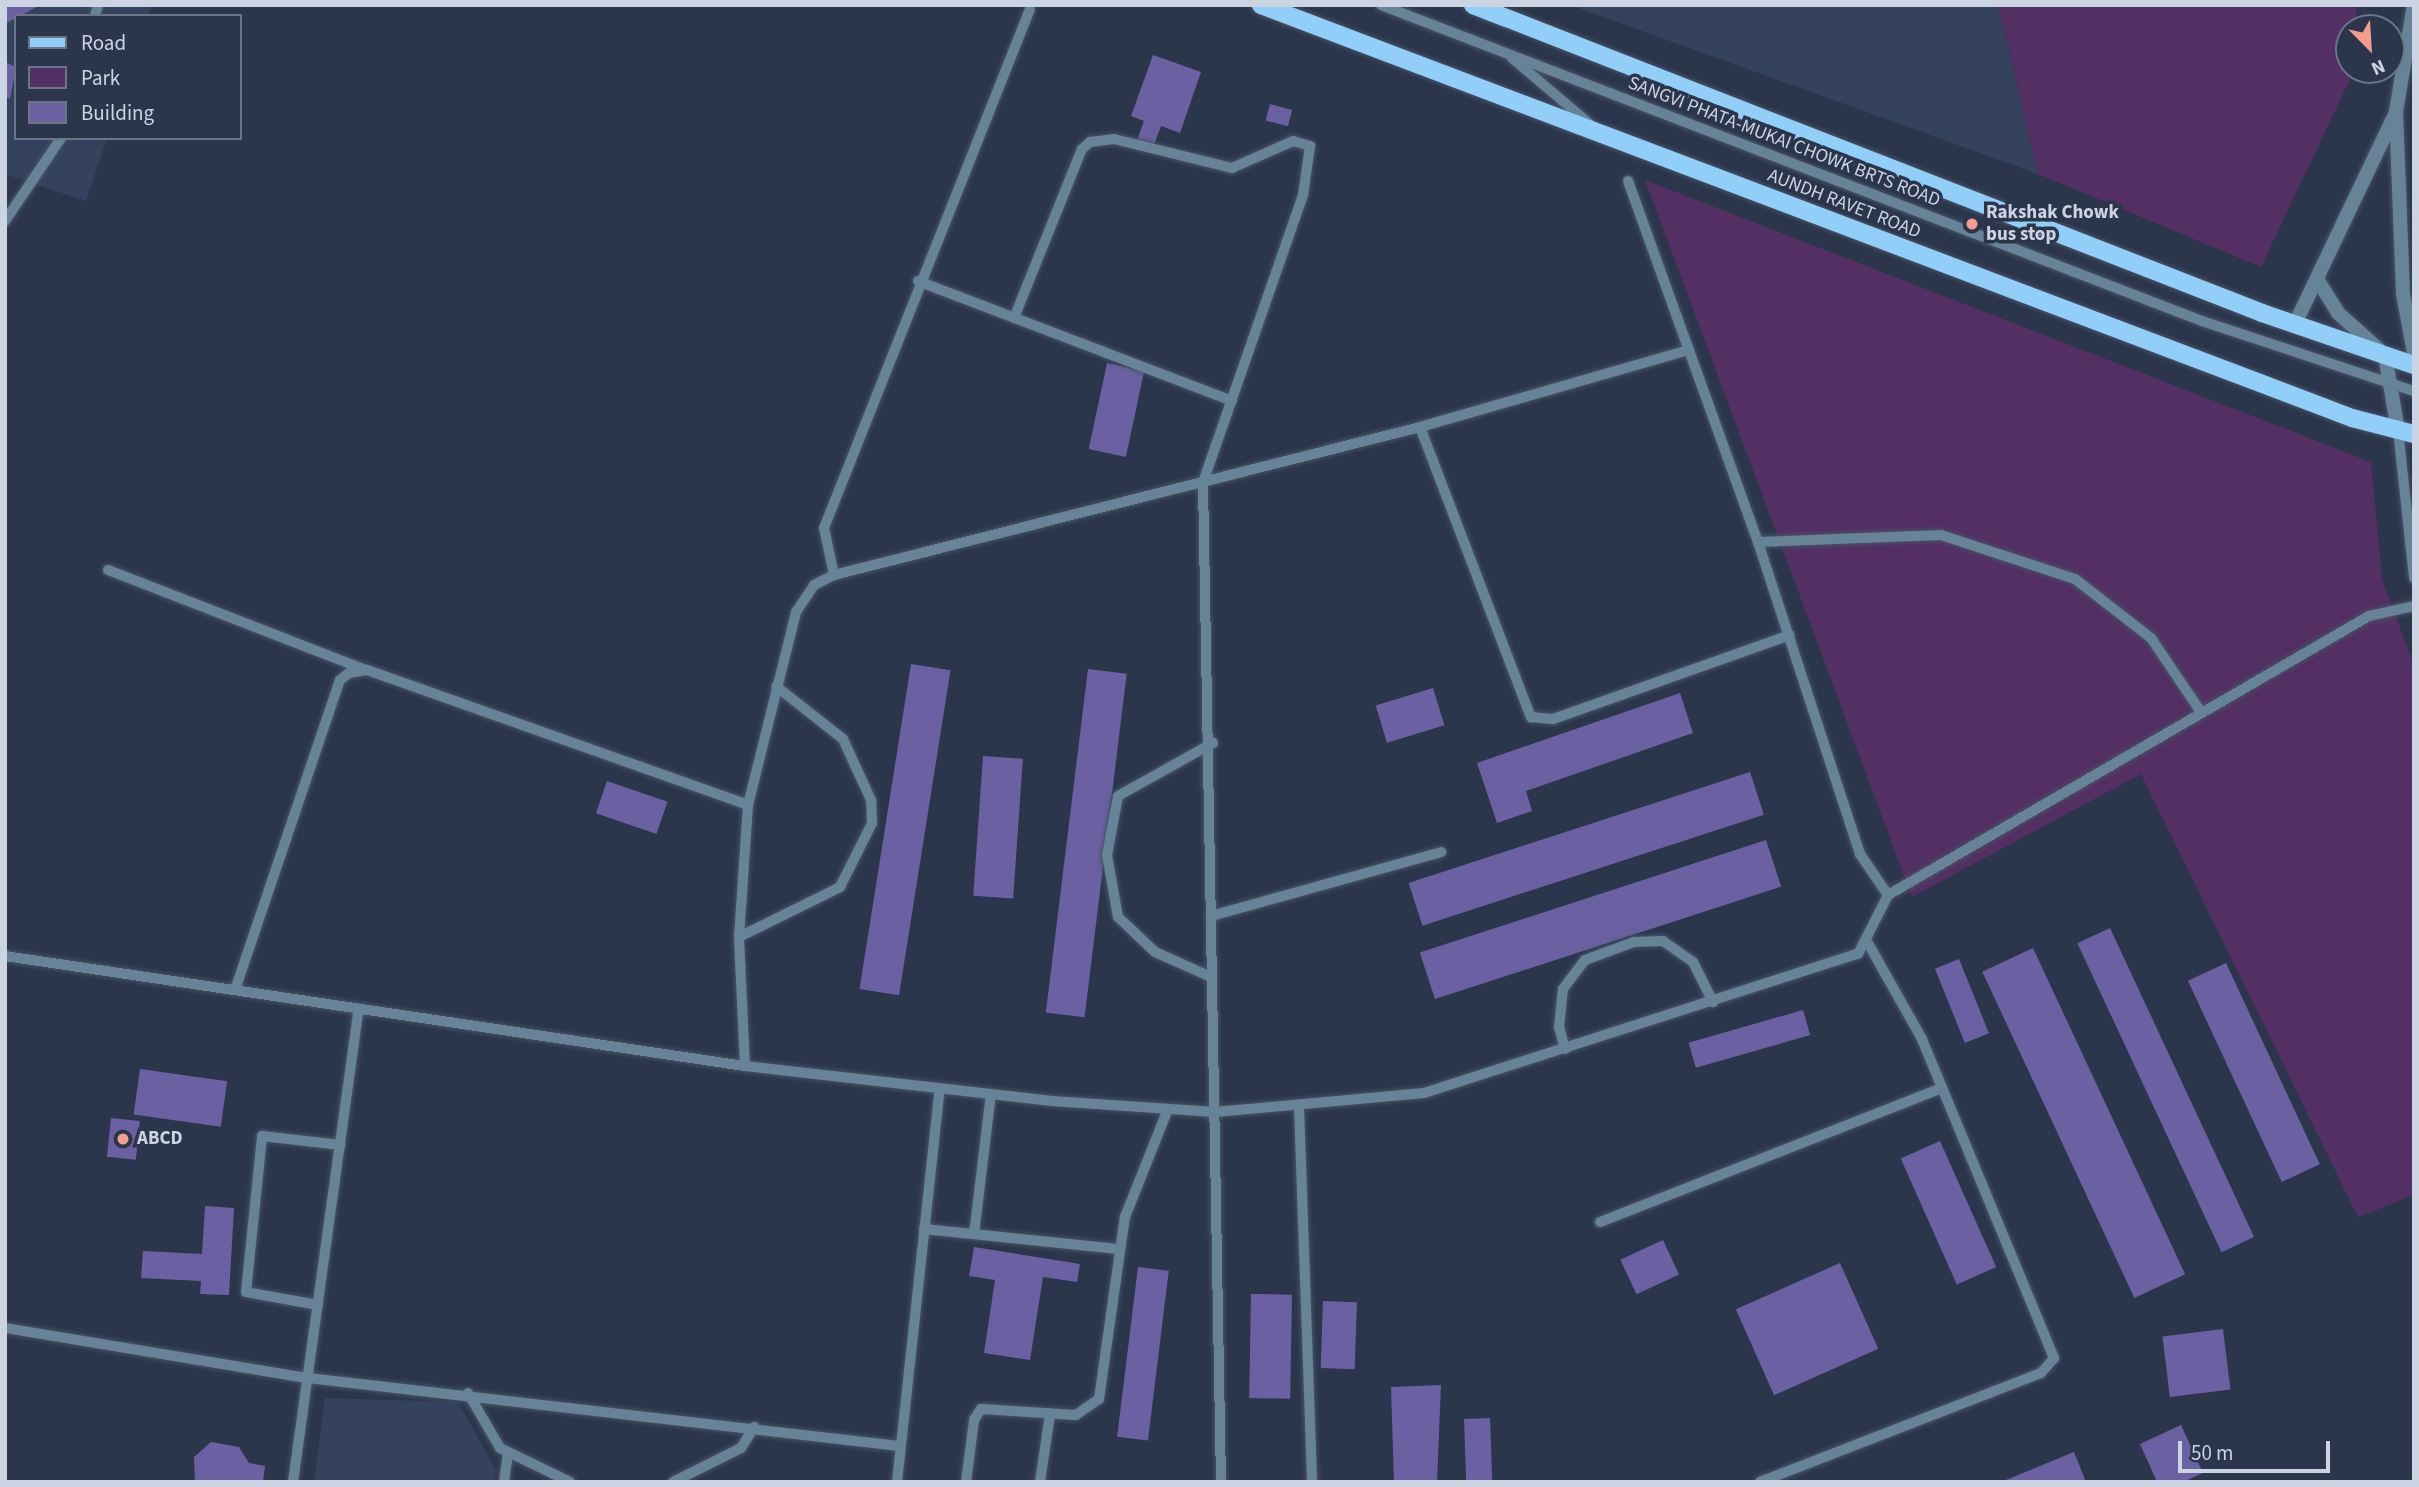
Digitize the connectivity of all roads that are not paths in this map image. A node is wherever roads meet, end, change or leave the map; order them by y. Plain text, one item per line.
1 (1262, 5) edge
2 (1381, 5) edge
3 (1473, 5) edge
4 (2414, 5) edge
5 (1030, 9) dead end
6 (1506, 54) junction
7 (2396, 111) junction
8 (1604, 136) junction
9 (60, 140) edge
10 (1628, 181) dead end
11 (5, 221) edge
12 (2317, 279) junction
13 (918, 281) junction
14 (1014, 317) junction
15 (2295, 324) junction
16 (1689, 351) junction
17 (2414, 353) edge
18 (2385, 355) junction
19 (2414, 365) edge
20 (2390, 384) junction
21 (2414, 391) edge
22 (1232, 401) junction
23 (1420, 427) junction
24 (2406, 432) edge
25 (1203, 482) junction
26 (1758, 542) junction
27 (108, 569) dead end
28 (834, 575) junction
29 (2414, 578) edge
30 (2414, 606) edge
31 (1790, 635) junction
32 (367, 670) junction
33 (776, 686) junction
34 (2201, 712) junction
35 (1213, 743) junction
36 (748, 805) junction
37 (1441, 852) dead end
38 (1888, 895) junction
39 (1211, 916) junction
40 (739, 937) junction
41 (1868, 943) junction
42 (5, 956) edge
43 (1211, 977) junction
44 (235, 990) junction
45 (1713, 1002) junction
46 (359, 1009) junction
47 (1565, 1049) junction
48 (745, 1066) junction
49 (940, 1088) junction
50 (1942, 1088) junction
51 (991, 1094) junction
52 (1299, 1107) junction
53 (1168, 1109) junction
54 (1215, 1112) junction
55 (340, 1145) junction
56 (1600, 1222) dead end
57 (924, 1229) junction
58 (974, 1234) junction
59 (1118, 1249) junction
60 (318, 1305) junction
61 (5, 1328) edge
62 (308, 1378) junction
63 (468, 1393) junction
64 (1050, 1414) junction
65 (754, 1427) junction
66 (899, 1446) junction
67 (508, 1455) junction
68 (293, 1482) edge
69 (504, 1482) edge
70 (570, 1482) edge
71 (673, 1482) edge
72 (897, 1482) edge
73 (966, 1482) edge
74 (1040, 1482) edge
75 (1221, 1482) edge
76 (1312, 1482) edge
77 (1760, 1482) edge

1 - 8 main road, AUNDH RAVET ROAD
2 - 6 lane, SANGVI PHATA-MUKAI CHOWK BRTS ROAD
3 - 15 main road
4 - 7 street
5 - 13 lane
6 - 8 lane
6 - 20 lane, SANGVI PHATA-MUKAI CHOWK BRTS ROAD
7 - 12 street
7 - 17 street
8 - 24 main road, AUNDH RAVET ROAD
9 - 11 lane
10 - 16 lane
12 - 15 street
12 - 18 street
13 - 14 lane
13 - 28 lane
14 - 22 lane
14 - 22 lane
15 - 18 main road
16 - 23 lane
16 - 26 lane
18 - 19 main road
18 - 20 street
20 - 21 lane, SANGVI PHATA-MUKAI CHOWK BRTS ROAD
20 - 24 street
22 - 25 lane
23 - 25 lane
23 - 31 lane
24 - 29 lane
25 - 28 lane
25 - 35 lane
26 - 31 lane
26 - 34 lane
27 - 32 lane
28 - 33 lane
30 - 34 lane
31 - 38 lane
32 - 36 lane
32 - 44 lane
33 - 36 lane
33 - 40 lane
34 - 38 lane
35 - 39 lane
35 - 43 lane
36 - 40 lane
37 - 39 lane
38 - 41 lane
39 - 43 lane
40 - 48 lane
41 - 45 lane
41 - 50 lane
42 - 44 lane
43 - 54 lane
44 - 46 lane
45 - 47 lane
45 - 47 lane
46 - 48 lane
46 - 55 lane
47 - 52 lane
48 - 49 lane
49 - 51 lane
49 - 57 lane
50 - 56 lane
50 - 77 lane
51 - 53 lane
51 - 58 lane
52 - 54 lane
52 - 76 lane
53 - 54 lane
53 - 59 lane
54 - 75 lane
55 - 60 lane
55 - 60 lane
57 - 58 lane
57 - 66 lane
58 - 59 lane
59 - 64 lane
60 - 62 lane
61 - 62 lane
62 - 63 lane
62 - 68 lane
63 - 65 lane
63 - 67 lane
64 - 73 lane
64 - 74 lane
65 - 66 lane
65 - 71 lane
66 - 72 lane
67 - 69 lane
67 - 70 lane

